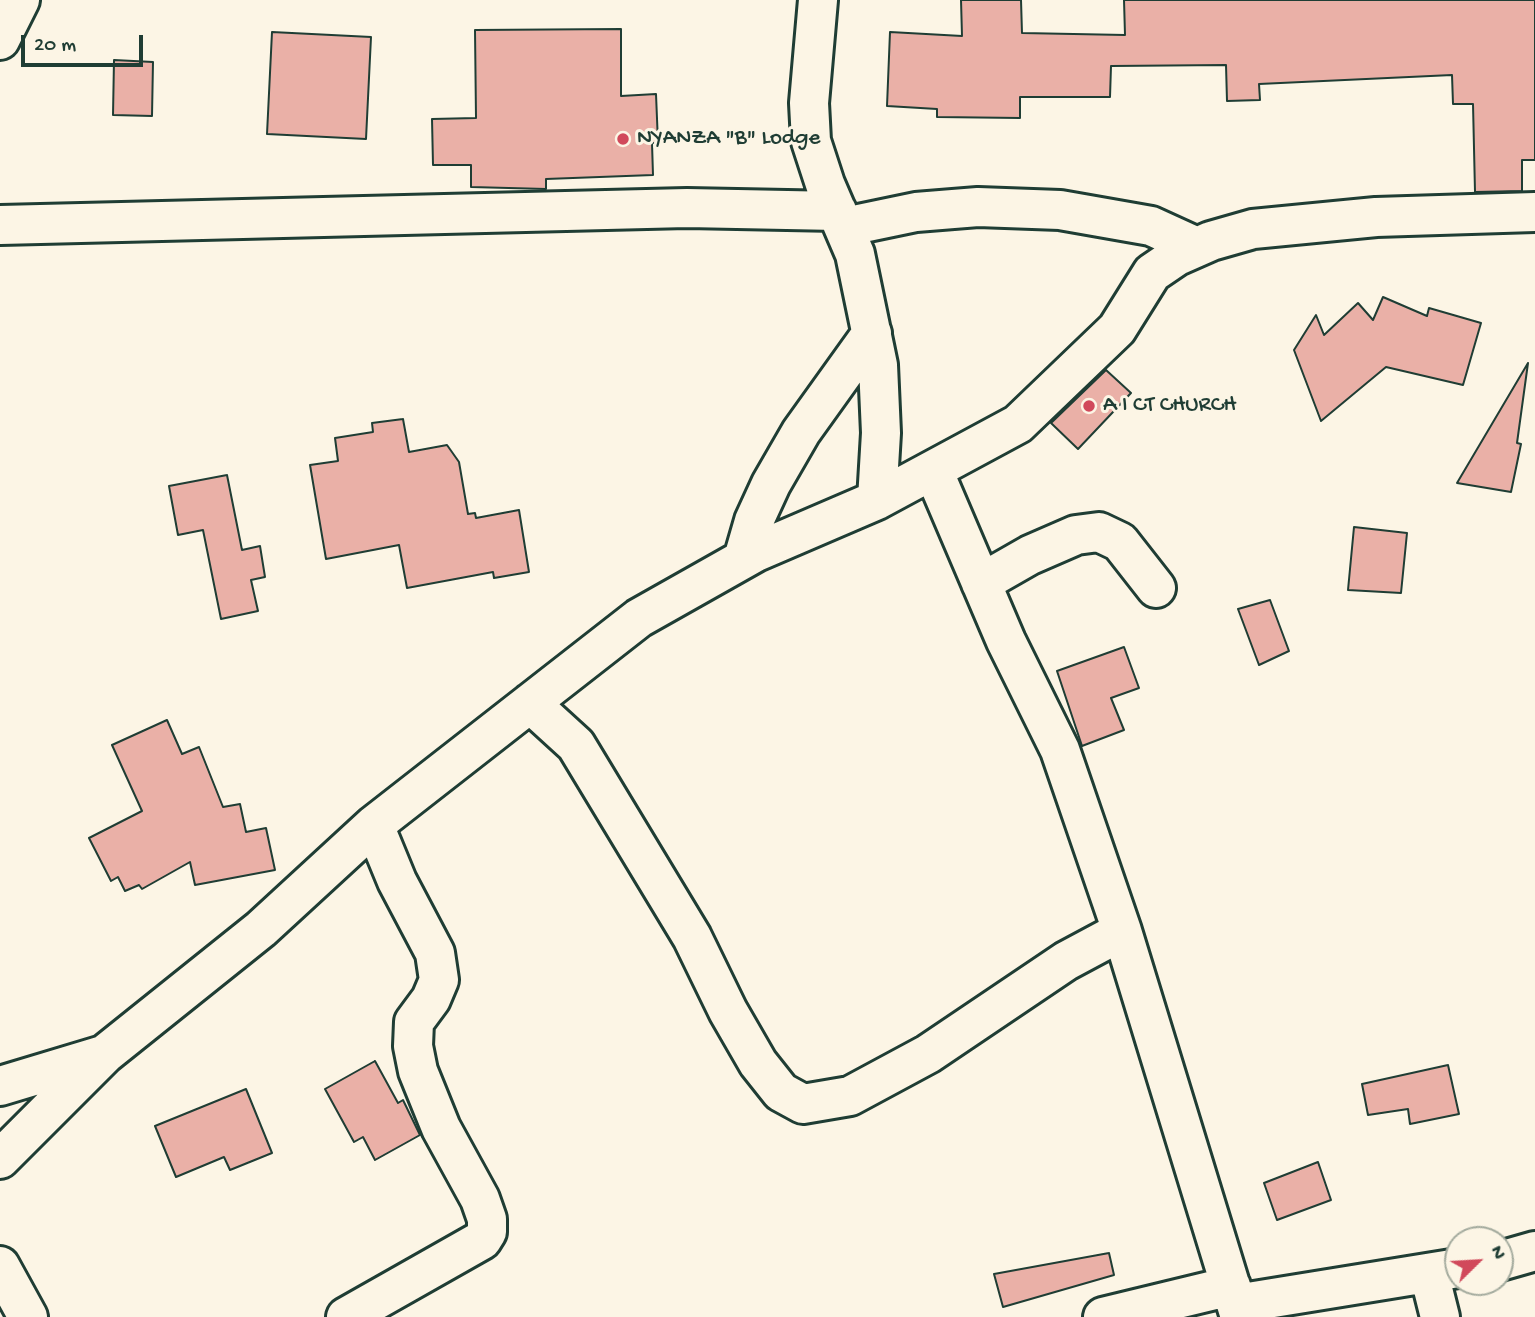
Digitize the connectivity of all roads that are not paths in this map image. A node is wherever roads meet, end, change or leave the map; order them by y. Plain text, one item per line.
1 (20, 0) edge
2 (818, 0) edge
3 (0, 40) edge
4 (1535, 212) edge
5 (840, 219) junction
6 (0, 225) edge
7 (1197, 247) junction
8 (872, 333) junction
9 (933, 470) junction
10 (877, 500) junction
11 (743, 559) junction
12 (981, 583) junction
13 (1156, 588) dead end
14 (530, 703) junction
15 (374, 825) junction
16 (1122, 931) junction
17 (105, 1054) junction
18 (0, 1086) edge
19 (0, 1159) edge
20 (1535, 1251) edge
21 (1514, 1257) edge
22 (0, 1266) edge
23 (1444, 1271) edge
24 (1236, 1302) edge
25 (28, 1317) edge
26 (346, 1317) edge
27 (1102, 1317) edge
28 (1440, 1317) edge

1 - 3 street
2 - 5 street
4 - 7 street
5 - 6 street
5 - 7 street
5 - 8 street
7 - 9 street
8 - 10 street
8 - 11 street
9 - 10 street
9 - 12 street
10 - 11 street
11 - 14 street
12 - 13 street
12 - 16 street
14 - 15 street
14 - 16 street
15 - 17 street
15 - 26 street
16 - 24 street
17 - 18 street
17 - 19 street
20 - 21 street
22 - 25 street
23 - 24 street
23 - 28 street
24 - 27 street

